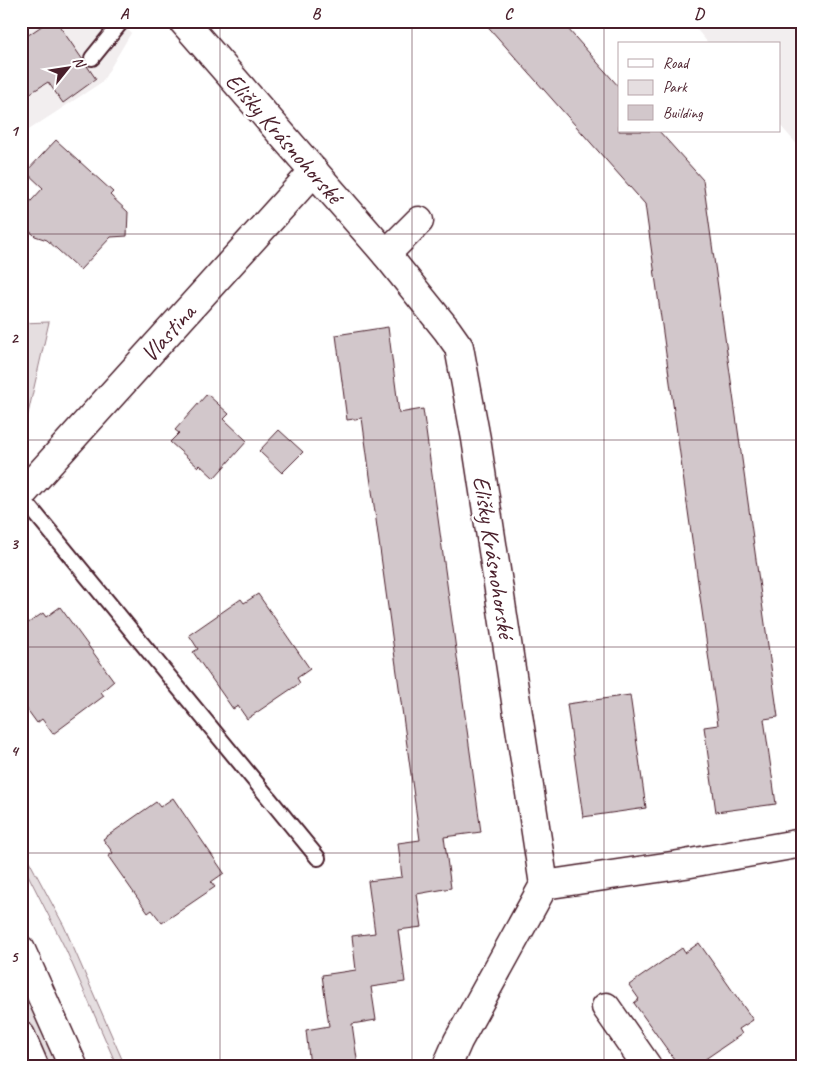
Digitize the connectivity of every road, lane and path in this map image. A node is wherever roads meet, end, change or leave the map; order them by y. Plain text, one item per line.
1 (122, 21) edge
2 (183, 21) edge
3 (92, 58) dead end
4 (314, 172) junction
5 (419, 221) dead end
6 (386, 254) junction
7 (21, 496) edge
8 (802, 843) edge
9 (318, 858) dead end
10 (544, 885) junction
11 (21, 950) edge
12 (606, 1007) dead end
13 (21, 1036) edge
14 (34, 1066) edge
15 (73, 1066) edge
16 (446, 1066) edge
17 (647, 1066) edge

1 - 3 lane
2 - 4 street, Elišky Krásnohorské
4 - 6 street, Elišky Krásnohorské
4 - 7 street, Vlastina
5 - 6 street
6 - 10 street, Elišky Krásnohorské
7 - 9 lane
8 - 10 street
10 - 16 street
11 - 15 street
12 - 17 street
13 - 14 street

